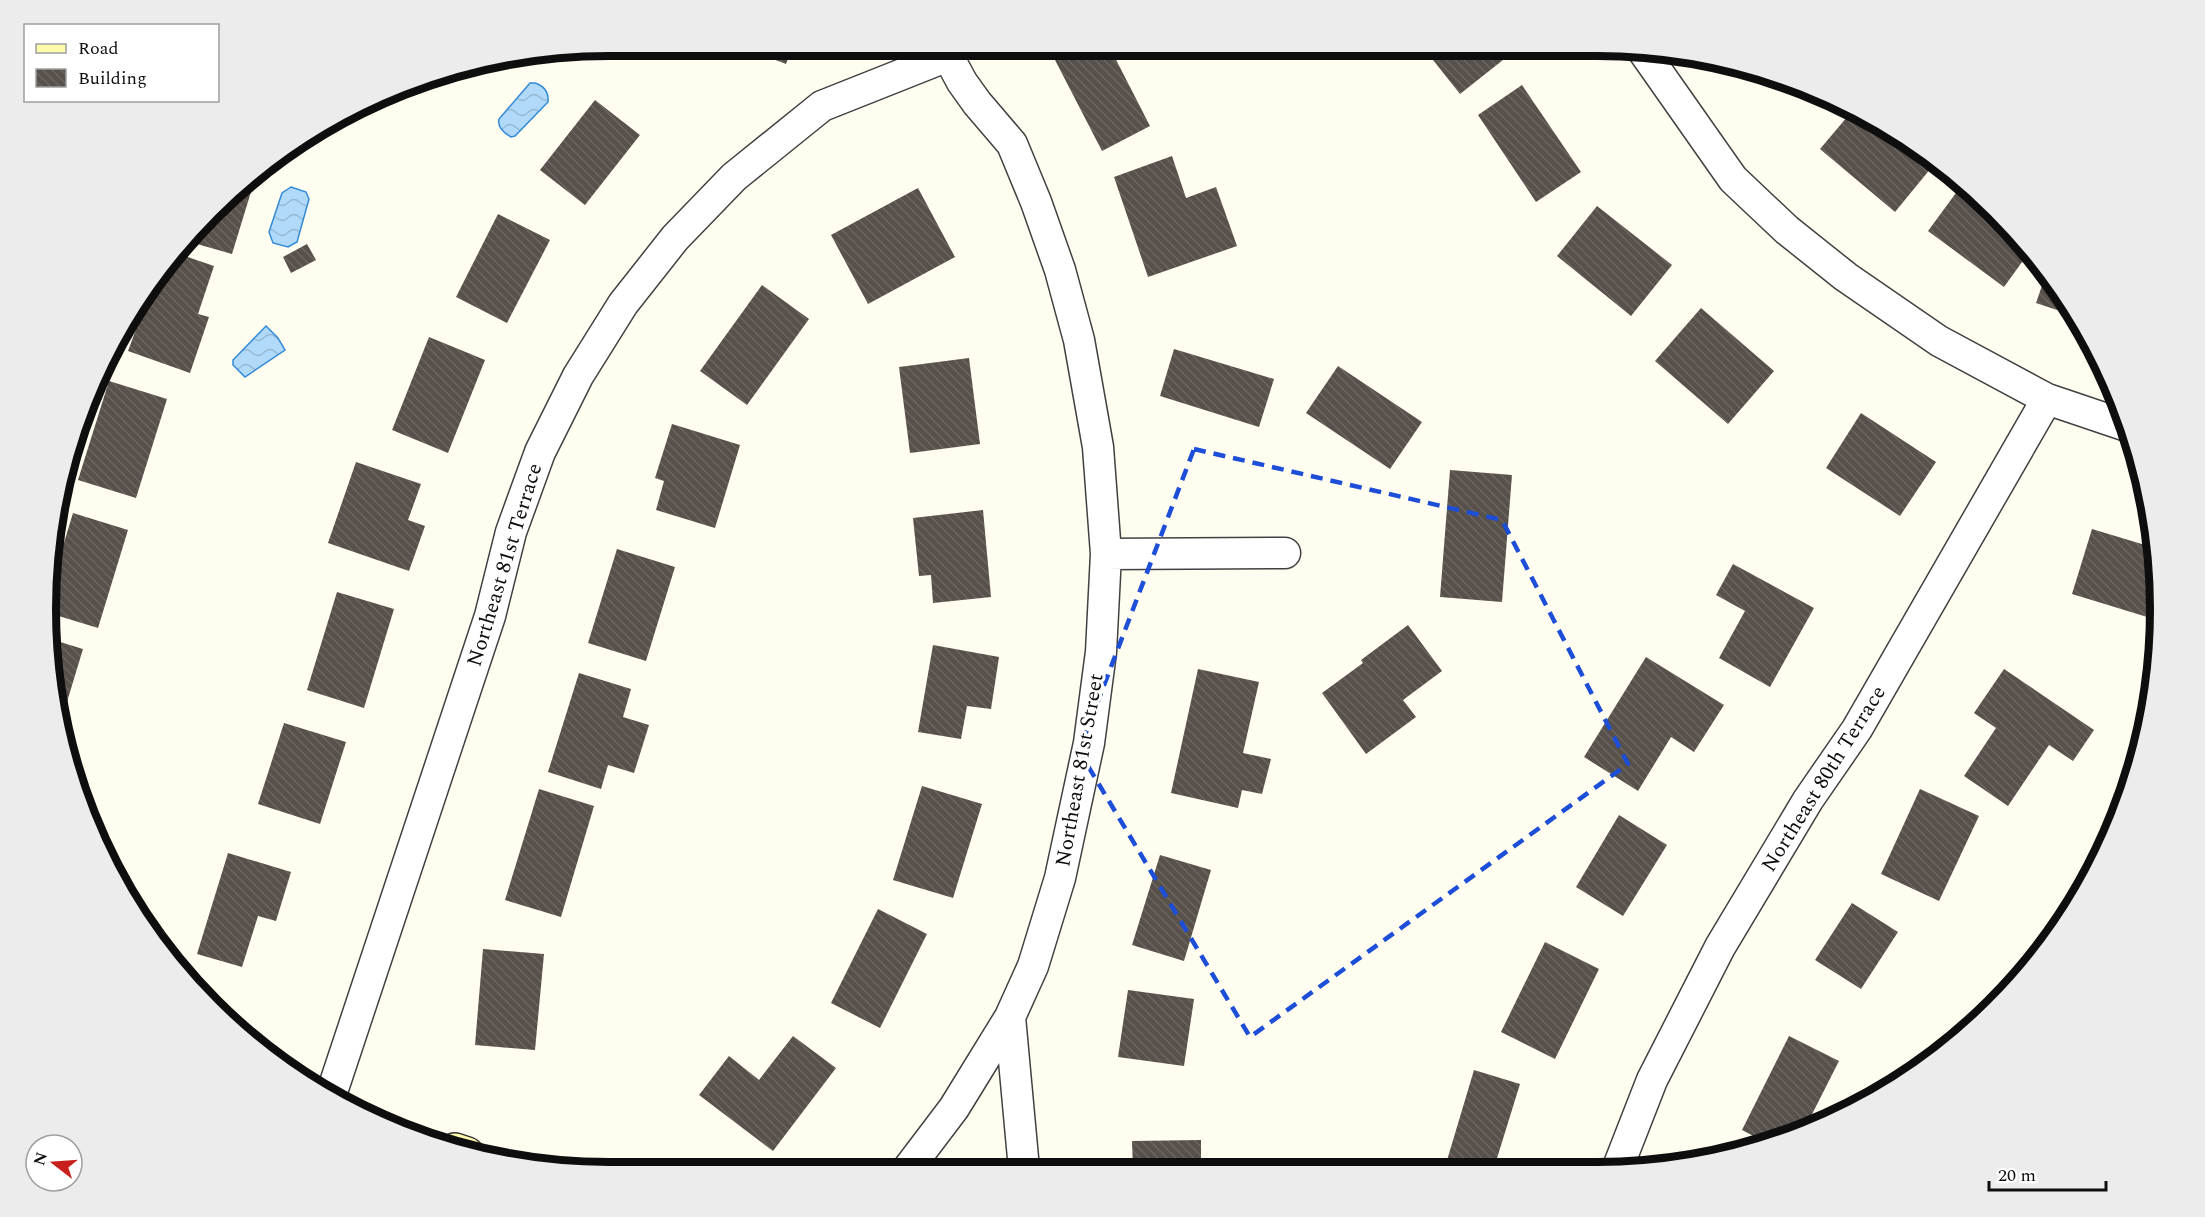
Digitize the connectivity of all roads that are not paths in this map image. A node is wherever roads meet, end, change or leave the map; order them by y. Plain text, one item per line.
1 (934, 56) edge
2 (948, 56) edge
3 (1648, 58) edge
4 (2047, 399) junction
5 (2117, 423) edge
6 (1285, 553) dead end
7 (1106, 554) junction
8 (1010, 1017) junction
9 (333, 1088) edge
10 (1620, 1161) edge
11 (913, 1162) edge
12 (1023, 1162) edge

1 - 9 street, Northeast 81st Terrace
2 - 7 street, Northeast 81st Street
3 - 4 street
4 - 5 street
4 - 10 street, Northeast 80th Terrace
6 - 7 street
7 - 8 street, Northeast 81st Street
8 - 11 street, Northeast 81st Street
8 - 12 street, Northeast 81st Street

